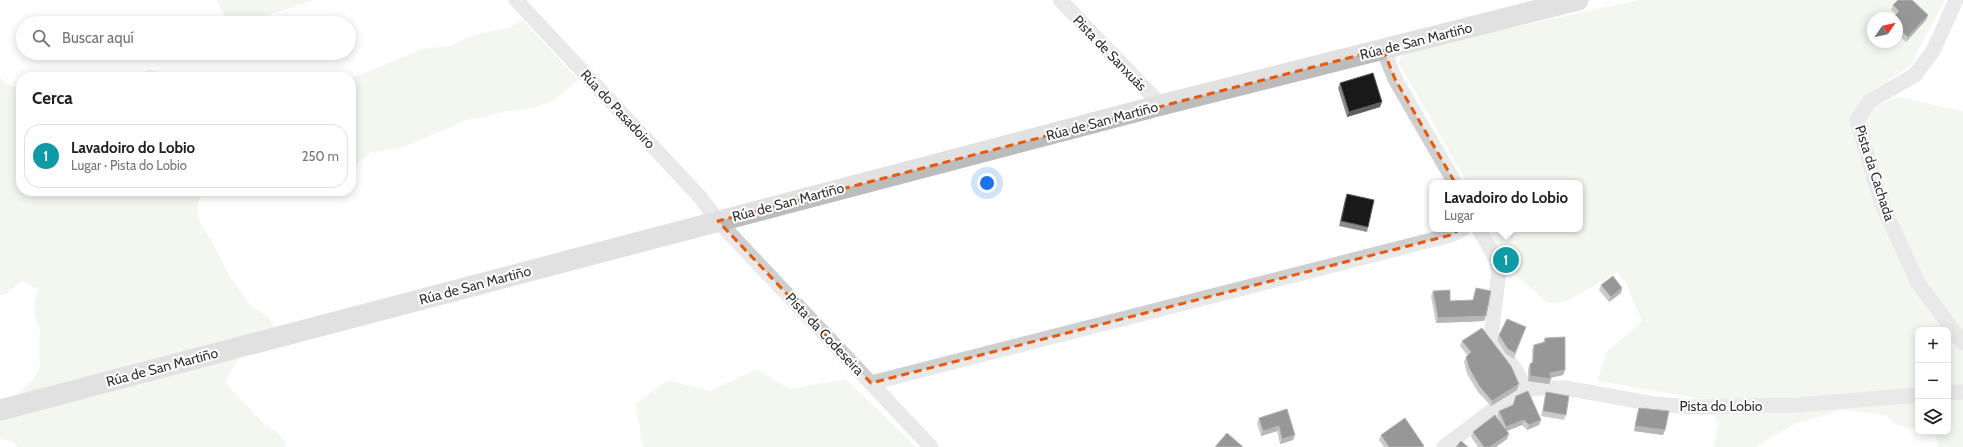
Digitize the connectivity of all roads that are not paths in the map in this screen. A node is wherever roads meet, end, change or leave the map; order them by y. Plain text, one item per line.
1 (516, 0) edge
2 (1060, 0) edge
3 (1578, 0) edge
4 (1956, 0) edge
5 (1383, 49) junction
6 (1161, 105) junction
7 (1453, 180) edge
8 (718, 221) junction
9 (1456, 232) edge
10 (1481, 232) edge
11 (1963, 343) edge
12 (871, 383) junction
13 (1526, 390) junction
14 (1963, 392) edge
15 (1951, 393) edge
16 (1915, 395) edge
17 (0, 410) edge
18 (931, 447) edge
19 (1444, 447) edge

1 - 8 street, Rúa do Pasadoiro
2 - 6 street, Pista de Sanxuás
3 - 5 street, Rúa de San Martiño
4 - 11 street, Pista da Cachada
5 - 6 street, Rúa de San Martiño
5 - 7 street
6 - 8 street, Rúa de San Martiño
8 - 12 street, Pista da Codeseira
8 - 17 street, Rúa de San Martiño
9 - 12 street
10 - 13 street
12 - 18 street, Pista da Codeseira
13 - 16 street, Pista do Lobio
13 - 19 street, Pista do Lobio
14 - 15 street

